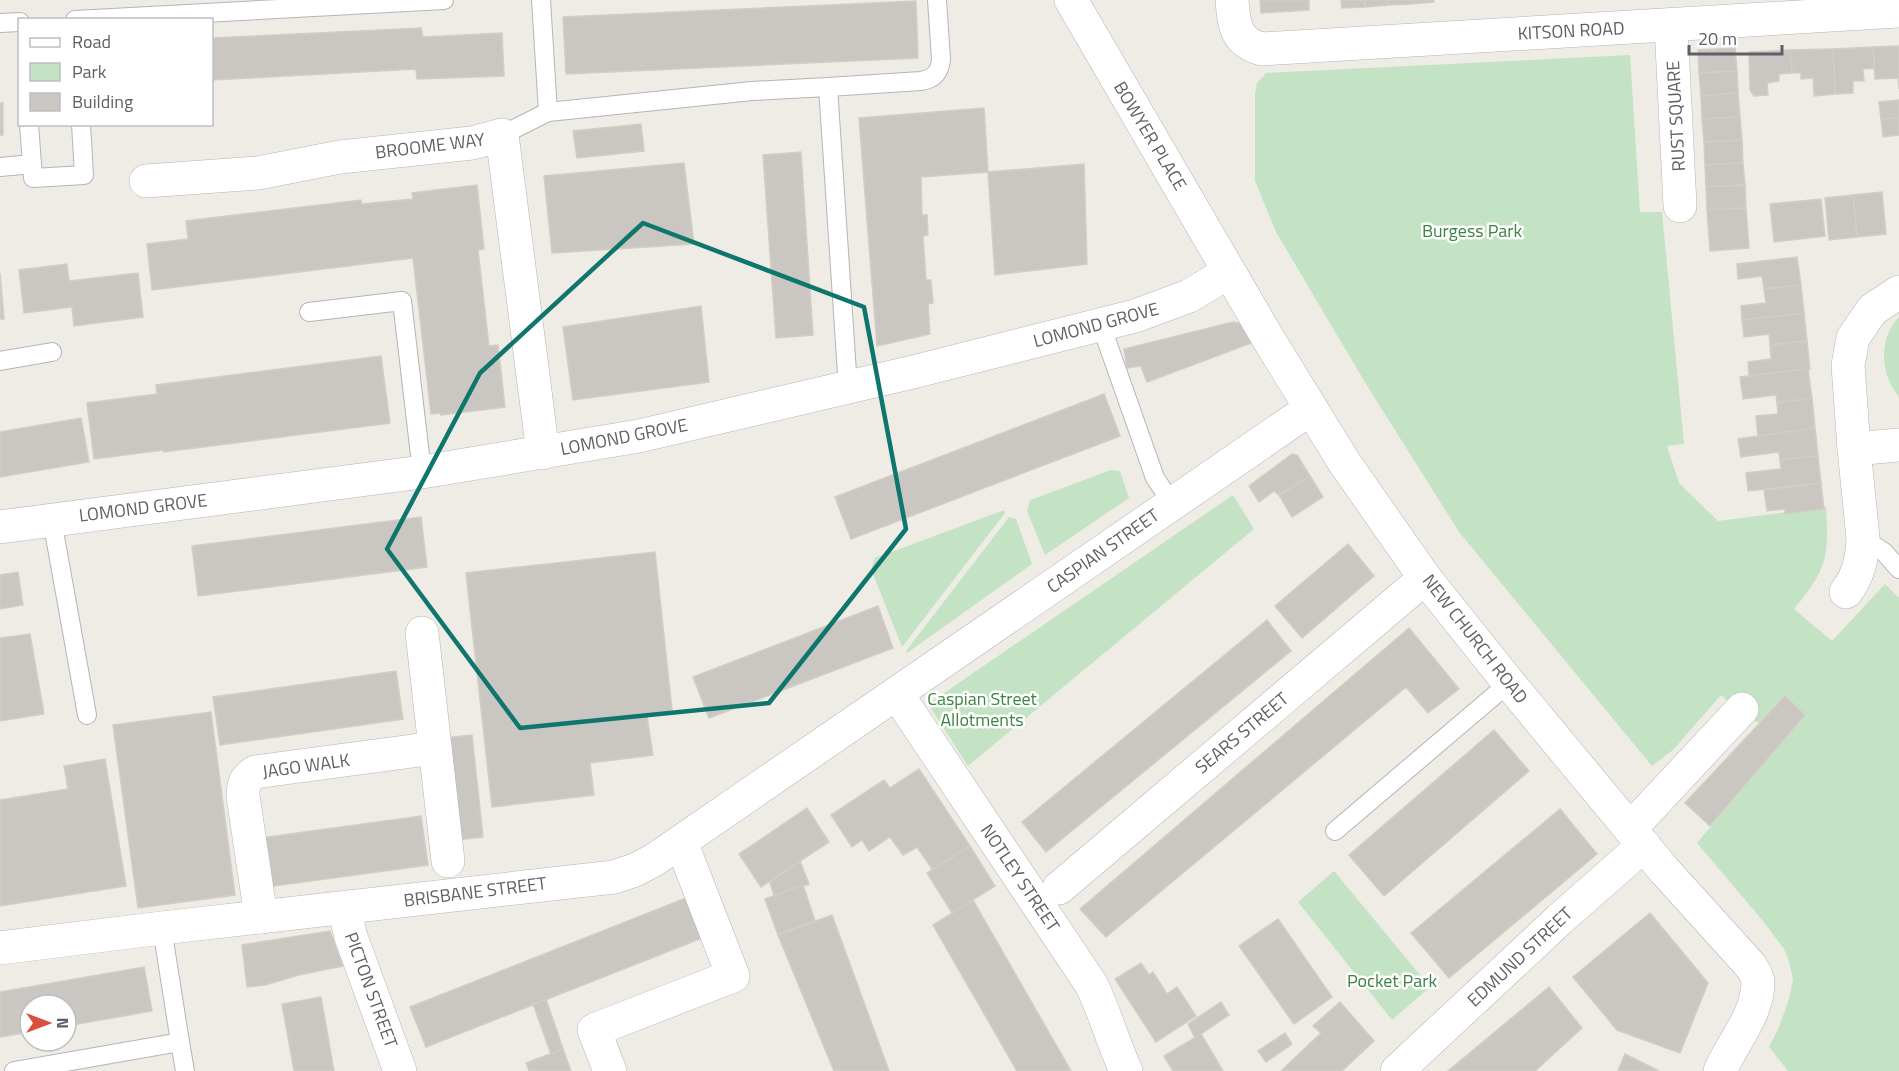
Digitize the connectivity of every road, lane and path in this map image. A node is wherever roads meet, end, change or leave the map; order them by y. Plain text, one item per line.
1 (444, 0) edge
2 (541, 0) edge
3 (937, 0) edge
4 (1071, 0) edge
5 (1232, 0) edge
6 (1899, 11) edge
7 (93, 18) edge
8 (18, 22) edge
9 (0, 23) edge
10 (1671, 25) junction
11 (828, 87) junction
12 (549, 111) junction
13 (29, 126) edge
14 (81, 126) edge
15 (502, 135) junction
16 (32, 164) junction
17 (0, 167) edge
18 (146, 181) dead end
19 (1680, 206) dead end
20 (1229, 272) junction
21 (1899, 292) edge
22 (309, 312) dead end
23 (1101, 325) junction
24 (52, 352) dead end
25 (0, 361) edge
26 (848, 388) junction
27 (1310, 409) junction
28 (1899, 445) edge
29 (1854, 449) junction
30 (543, 453) junction
31 (422, 472) junction
32 (1172, 502) junction
33 (52, 520) junction
34 (0, 527) edge
35 (1863, 538) junction
36 (1899, 569) edge
37 (1425, 578) junction
38 (1846, 592) dead end
39 (422, 633) dead end
40 (1509, 683) junction
41 (897, 694) junction
42 (1742, 709) dead end
43 (87, 715) dead end
44 (435, 748) junction
45 (1335, 831) dead end
46 (1637, 837) junction
47 (681, 842) junction
48 (448, 861) dead end
49 (1059, 888) dead end
50 (344, 908) junction
51 (261, 917) junction
52 (162, 928) junction
53 (0, 948) edge
54 (180, 1042) junction
55 (100, 1064) edge
56 (14, 1071) edge
57 (185, 1071) edge
58 (400, 1071) edge
59 (610, 1071) edge
60 (1126, 1071) edge
61 (1397, 1071) edge
62 (1720, 1071) edge

1 - 7 lane
2 - 12 lane
3 - 11 lane
4 - 20 street, BOWYER PLACE
5 - 10 street, KITSON ROAD
6 - 10 street, KITSON ROAD
8 - 9 lane
10 - 19 street, RUST SQUARE
11 - 12 lane
11 - 26 lane
12 - 15 lane
13 - 16 lane
14 - 16 lane
15 - 18 street, BROOME WAY
15 - 30 street, BROOME WAY
16 - 17 lane
20 - 23 street, LOMOND GROVE
20 - 27 street, NEW CHURCH ROAD
21 - 29 street
22 - 31 lane
23 - 26 street, LOMOND GROVE
23 - 32 lane
24 - 25 lane
26 - 30 street, LOMOND GROVE
27 - 32 street, CASPIAN STREET
27 - 37 street, NEW CHURCH ROAD
28 - 29 street
29 - 35 street
30 - 31 street, LOMOND GROVE
31 - 33 street, LOMOND GROVE
32 - 41 street, CASPIAN STREET
33 - 34 street, LOMOND GROVE
33 - 43 lane
35 - 36 lane
35 - 38 street
37 - 40 street, NEW CHURCH ROAD
37 - 49 street, SEARS STREET
39 - 44 street
40 - 45 lane
40 - 46 street, NEW CHURCH ROAD
41 - 47 street, BRISBANE STREET
41 - 60 street, NOTLEY STREET
42 - 46 street, EDMUND STREET
44 - 48 street
44 - 51 street, JAGO WALK
46 - 61 street, EDMUND STREET
46 - 62 street, NEW CHURCH ROAD
47 - 50 street, BRISBANE STREET
47 - 59 street
50 - 51 street, BRISBANE STREET
50 - 58 street, PICTON STREET
51 - 52 street, BRISBANE STREET
52 - 53 street, BRISBANE STREET
52 - 54 lane
54 - 55 lane
54 - 57 lane
55 - 56 lane

